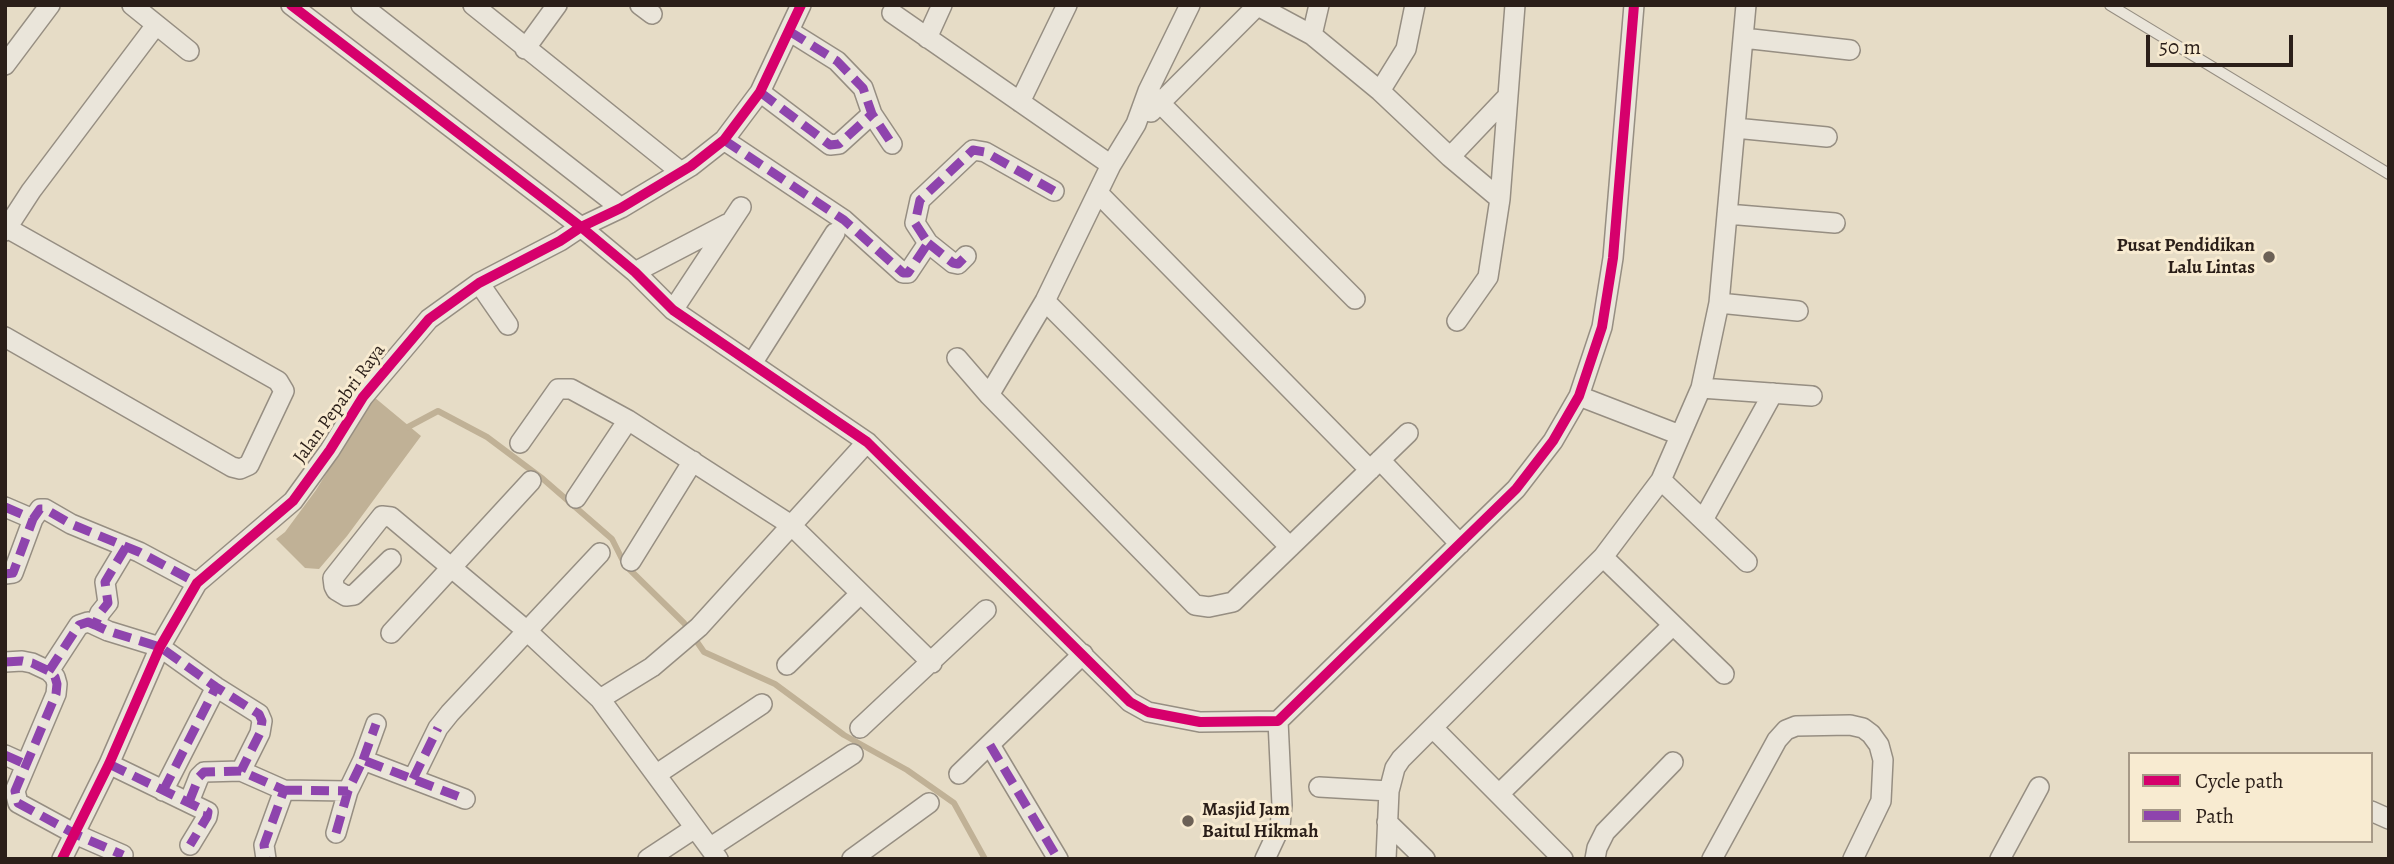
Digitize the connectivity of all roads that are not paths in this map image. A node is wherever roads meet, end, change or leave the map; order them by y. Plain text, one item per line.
1 (50, 5) edge
2 (132, 5) edge
3 (291, 5) edge
4 (361, 5) edge
5 (473, 5) edge
6 (558, 5) edge
7 (801, 5) edge
8 (942, 5) edge
9 (1067, 5) edge
10 (1190, 5) edge
11 (1257, 5) edge
12 (1319, 5) edge
13 (1415, 5) edge
14 (1515, 5) edge
15 (1634, 5) edge
16 (1746, 5) edge
17 (2110, 5) edge
18 (892, 13) dead end
19 (156, 25) junction
20 (789, 31) junction
21 (1312, 35) junction
22 (928, 38) junction
23 (1743, 38) junction
24 (525, 49) junction
25 (1850, 50) dead end
26 (189, 51) dead end
27 (5, 65) edge
28 (1380, 91) junction
29 (760, 92) junction
30 (1154, 97) junction
31 (1506, 99) junction
32 (1020, 102) junction
33 (872, 114) junction
34 (1735, 128) junction
35 (1827, 137) dead end
36 (724, 140) junction
37 (891, 144) dead end
38 (1450, 157) junction
39 (1111, 165) junction
40 (681, 172) junction
41 (2389, 174) edge
42 (1054, 191) dead end
43 (1098, 193) junction
44 (1500, 199) junction
45 (621, 208) junction
46 (1727, 214) junction
47 (1835, 223) dead end
48 (581, 227) junction
49 (6, 230) edge
50 (835, 233) dead end
51 (928, 243) junction
52 (966, 256) dead end
53 (635, 272) junction
54 (479, 282) junction
55 (1355, 299) dead end
56 (1045, 301) junction
57 (1719, 303) junction
58 (673, 310) junction
59 (1798, 311) dead end
60 (1457, 321) dead end
61 (508, 325) dead end
62 (5, 337) edge
63 (957, 358) dead end
64 (752, 362) junction
65 (1701, 388) junction
66 (1773, 393) junction
67 (989, 395) junction
68 (1579, 396) junction
69 (1812, 396) dead end
70 (628, 420) junction
71 (1408, 433) dead end
72 (1680, 435) junction
73 (867, 442) junction
74 (520, 443) dead end
75 (693, 461) junction
76 (1375, 465) junction
77 (1661, 480) junction
78 (531, 481) dead end
79 (576, 498) dead end
80 (5, 506) edge
81 (33, 519) junction
82 (1703, 520) junction
83 (791, 525) junction
84 (1460, 544) junction
85 (126, 547) junction
86 (1290, 547) junction
87 (600, 553) dead end
88 (1603, 557) junction
89 (391, 559) dead end
90 (631, 561) dead end
91 (1747, 562) dead end
92 (450, 568) junction
93 (5, 574) edge
94 (197, 583) junction
95 (860, 594) junction
96 (986, 610) dead end
97 (95, 625) junction
98 (1673, 625) junction
99 (527, 631) junction
100 (391, 633) dead end
101 (160, 647) junction
102 (1083, 654) junction
103 (5, 662) edge
104 (932, 663) junction
105 (787, 665) dead end
106 (49, 671) junction
107 (1724, 674) dead end
108 (216, 687) junction
109 (600, 699) junction
110 (762, 704) dead end
111 (1278, 721) junction
112 (376, 724) dead end
113 (860, 728) dead end
114 (1433, 729) junction
115 (990, 746) junction
116 (853, 754) dead end
117 (5, 755) edge
118 (363, 760) junction
119 (1673, 762) dead end
120 (26, 764) junction
121 (109, 764) junction
122 (242, 771) junction
123 (657, 774) junction
124 (959, 774) dead end
125 (413, 779) junction
126 (1320, 787) dead end
127 (2039, 787) dead end
128 (284, 790) junction
129 (163, 791) junction
130 (348, 791) junction
131 (1389, 791) junction
132 (1499, 794) junction
133 (465, 799) dead end
134 (189, 802) junction
135 (929, 803) dead end
136 (2373, 812) edge
137 (2389, 819) edge
138 (1387, 822) junction
139 (695, 828) junction
140 (336, 833) dead end
141 (75, 834) junction
142 (190, 845) dead end
143 (714, 853) edge
144 (123, 855) dead end
145 (62, 859) edge
146 (267, 859) edge
147 (648, 859) edge
148 (852, 859) edge
149 (1058, 859) edge
150 (1265, 859) edge
151 (1386, 859) edge
152 (1425, 859) edge
153 (1563, 859) edge
154 (1595, 859) edge
155 (1712, 859) edge
156 (1853, 859) edge
157 (2000, 859) edge

1 - 27 street
2 - 19 street
3 - 48 street
4 - 45 street
5 - 24 street
6 - 24 street
7 - 20 street, Jalan Pepabri Raya
8 - 22 street
9 - 32 street
10 - 30 street
11 - 21 street
11 - 30 street
12 - 21 street
13 - 28 street
14 - 31 street
15 - 68 street
16 - 23 street
17 - 41 lane
18 - 22 street
19 - 26 street
19 - 49 street
20 - 29 street, Jalan Pepabri Raya
20 - 33 street
21 - 28 street
22 - 32 street
23 - 25 street
23 - 34 street
24 - 40 street
28 - 38 street
29 - 33 street
29 - 36 street, Jalan Pepabri Raya
30 - 39 street
30 - 55 street
31 - 38 street
31 - 44 street
32 - 39 street
33 - 37 street
34 - 35 street
34 - 46 street
36 - 40 street, Jalan Pepabri Raya
36 - 51 street
38 - 44 street
39 - 43 street
40 - 45 street, Jalan Pepabri Raya
42 - 51 street
43 - 56 street
43 - 76 street
44 - 60 street
45 - 48 street, Jalan Pepabri Raya
46 - 47 street
46 - 57 street
48 - 53 street
48 - 54 street, Jalan Pepabri Raya
49 - 62 street
50 - 64 street
51 - 52 street
53 - 58 street
53 - 58 street
54 - 61 street
54 - 94 street, Jalan Pepabri Raya
56 - 67 street
56 - 86 street
57 - 59 street
57 - 65 street
58 - 64 street
63 - 67 street
64 - 73 street
65 - 66 street
65 - 72 street
66 - 69 street
66 - 82 street
67 - 86 street
68 - 72 street
68 - 84 street
70 - 74 street
70 - 75 street
70 - 79 street
71 - 76 street
72 - 77 street
73 - 83 street
73 - 102 street
75 - 83 street
75 - 90 street
76 - 84 street
76 - 86 street
77 - 82 street
77 - 88 street
78 - 92 street
80 - 81 street
81 - 85 street
81 - 93 street
82 - 91 street
83 - 95 street
83 - 109 street
84 - 111 street
85 - 94 street
85 - 97 street
87 - 99 street
88 - 98 street
88 - 114 street
89 - 92 street
92 - 99 street
92 - 100 street
94 - 101 street, Jalan Pepabri Raya
95 - 104 street
95 - 105 street
96 - 104 street
97 - 101 street
97 - 106 street
98 - 107 street
98 - 132 street
99 - 109 street
99 - 125 street
101 - 108 street
101 - 121 street, Jalan Pepabri Raya
102 - 111 street
102 - 115 street
103 - 106 street
104 - 113 street
106 - 120 street
108 - 122 street
108 - 129 street
109 - 123 street
110 - 123 street
111 - 150 street
112 - 118 street
114 - 131 street
114 - 132 street
115 - 124 street
115 - 149 street
116 - 143 street
117 - 120 street
118 - 125 street
118 - 130 street
119 - 154 street
120 - 141 street
121 - 129 street
121 - 141 street, Jalan Pepabri Raya
122 - 128 street
122 - 134 street
123 - 139 street
125 - 133 street
126 - 131 street
127 - 157 street
128 - 130 street
128 - 146 street
129 - 134 street
130 - 140 street
131 - 138 street
132 - 153 street
134 - 142 street
135 - 148 street
136 - 137 street
138 - 151 street
138 - 152 street
139 - 143 street
139 - 147 street
141 - 144 street
141 - 145 street, Jalan Pepabri Raya
155 - 156 street

